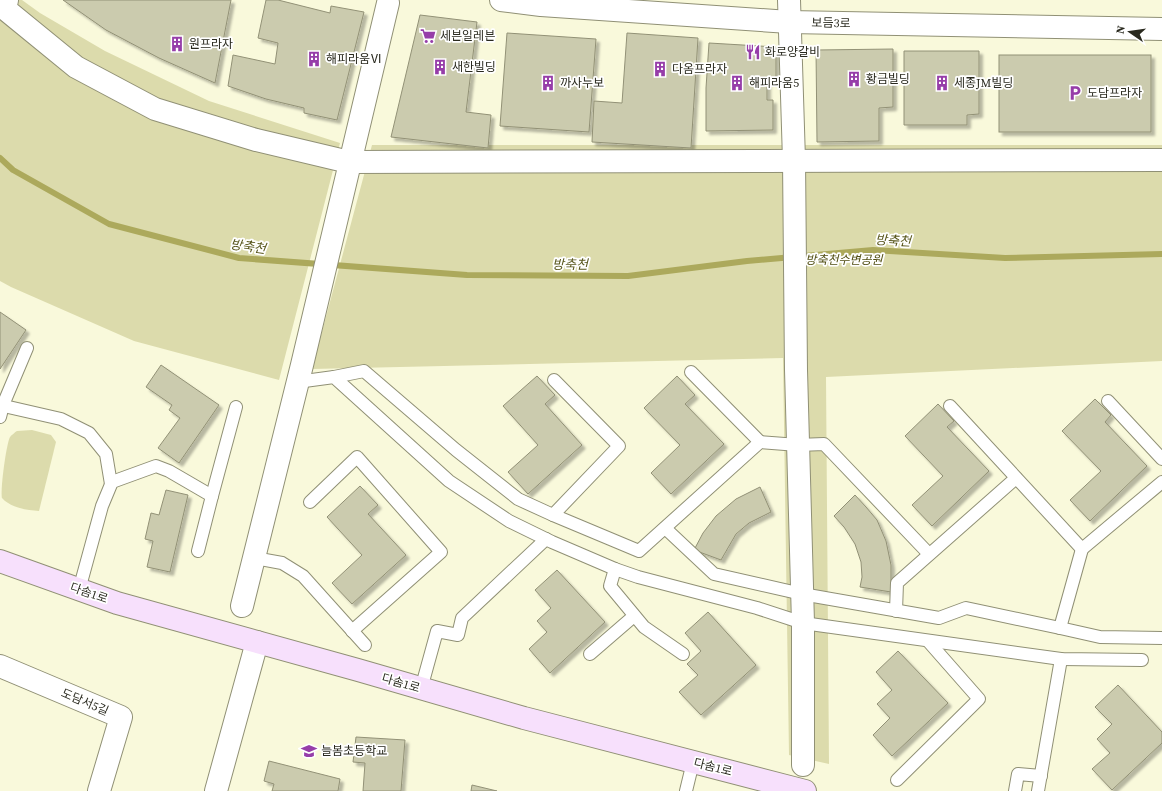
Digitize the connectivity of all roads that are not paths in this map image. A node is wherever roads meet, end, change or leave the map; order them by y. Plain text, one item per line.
1 (7, 0) edge
2 (501, 0) edge
3 (789, 0) edge
4 (388, 3) dead end
5 (789, 22) junction
6 (1162, 29) edge
7 (794, 160) junction
8 (1162, 160) edge
9 (349, 162) junction
10 (27, 348) dead end
11 (691, 372) dead end
12 (334, 377) junction
13 (554, 380) dead end
14 (297, 382) junction
15 (1108, 401) dead end
16 (950, 406) dead end
17 (236, 408) dead end
18 (1, 409) edge
19 (760, 442) junction
20 (798, 445) junction
21 (1162, 459) edge
22 (1016, 478) junction
23 (1162, 482) edge
24 (111, 484) junction
25 (212, 496) junction
26 (310, 502) dead end
27 (553, 516) junction
28 (665, 528) junction
29 (546, 539) junction
30 (1082, 549) junction
31 (198, 551) dead end
32 (930, 554) junction
33 (254, 558) junction
34 (0, 561) edge
35 (615, 570) junction
36 (79, 590) junction
37 (802, 594) junction
38 (242, 606) dead end
39 (896, 611) junction
40 (634, 616) junction
41 (803, 623) junction
42 (1060, 628) junction
43 (352, 631) junction
44 (1162, 638) edge
45 (928, 641) junction
46 (257, 642) junction
47 (365, 645) dead end
48 (590, 654) dead end
49 (683, 654) dead end
50 (1061, 659) junction
51 (1142, 660) dead end
52 (0, 666) edge
53 (421, 688) junction
54 (693, 762) junction
55 (803, 765) dead end
56 (1041, 776) junction
57 (897, 780) dead end
58 (99, 791) edge
59 (216, 791) edge
60 (686, 791) edge
61 (805, 791) edge
62 (1015, 791) edge
63 (1038, 791) edge

1 - 9 street
2 - 5 street, 보듬3로
3 - 5 street
4 - 9 street
5 - 6 street, 보듬3로
5 - 7 street
7 - 8 street
7 - 9 street
7 - 20 street
9 - 14 street
10 - 18 lane
11 - 19 lane
12 - 14 lane
12 - 27 lane
12 - 29 lane
13 - 27 lane
14 - 33 street
15 - 21 lane
16 - 22 lane
17 - 25 lane
18 - 24 lane
19 - 20 lane
19 - 28 lane
20 - 32 lane
20 - 37 street
22 - 30 lane
22 - 32 lane
23 - 30 lane
24 - 25 lane
24 - 36 lane
25 - 31 lane
26 - 43 lane
27 - 28 lane
28 - 37 lane
29 - 35 lane
29 - 53 lane
30 - 42 lane
32 - 39 lane
33 - 38 street
33 - 43 lane
34 - 36 street, 다솜1로
35 - 40 lane
35 - 41 lane
36 - 46 street, 다솜1로
37 - 39 lane
37 - 41 street
39 - 42 lane
40 - 48 lane
40 - 49 lane
41 - 45 lane
41 - 55 street
42 - 44 lane
43 - 47 lane
45 - 50 lane
45 - 57 lane
46 - 53 street, 다솜1로
46 - 59 street
50 - 51 lane
50 - 56 lane
52 - 58 street, 도담서5길
53 - 54 street, 다솜1로
54 - 60 lane
54 - 61 street, 다솜1로
56 - 62 lane
56 - 63 lane

